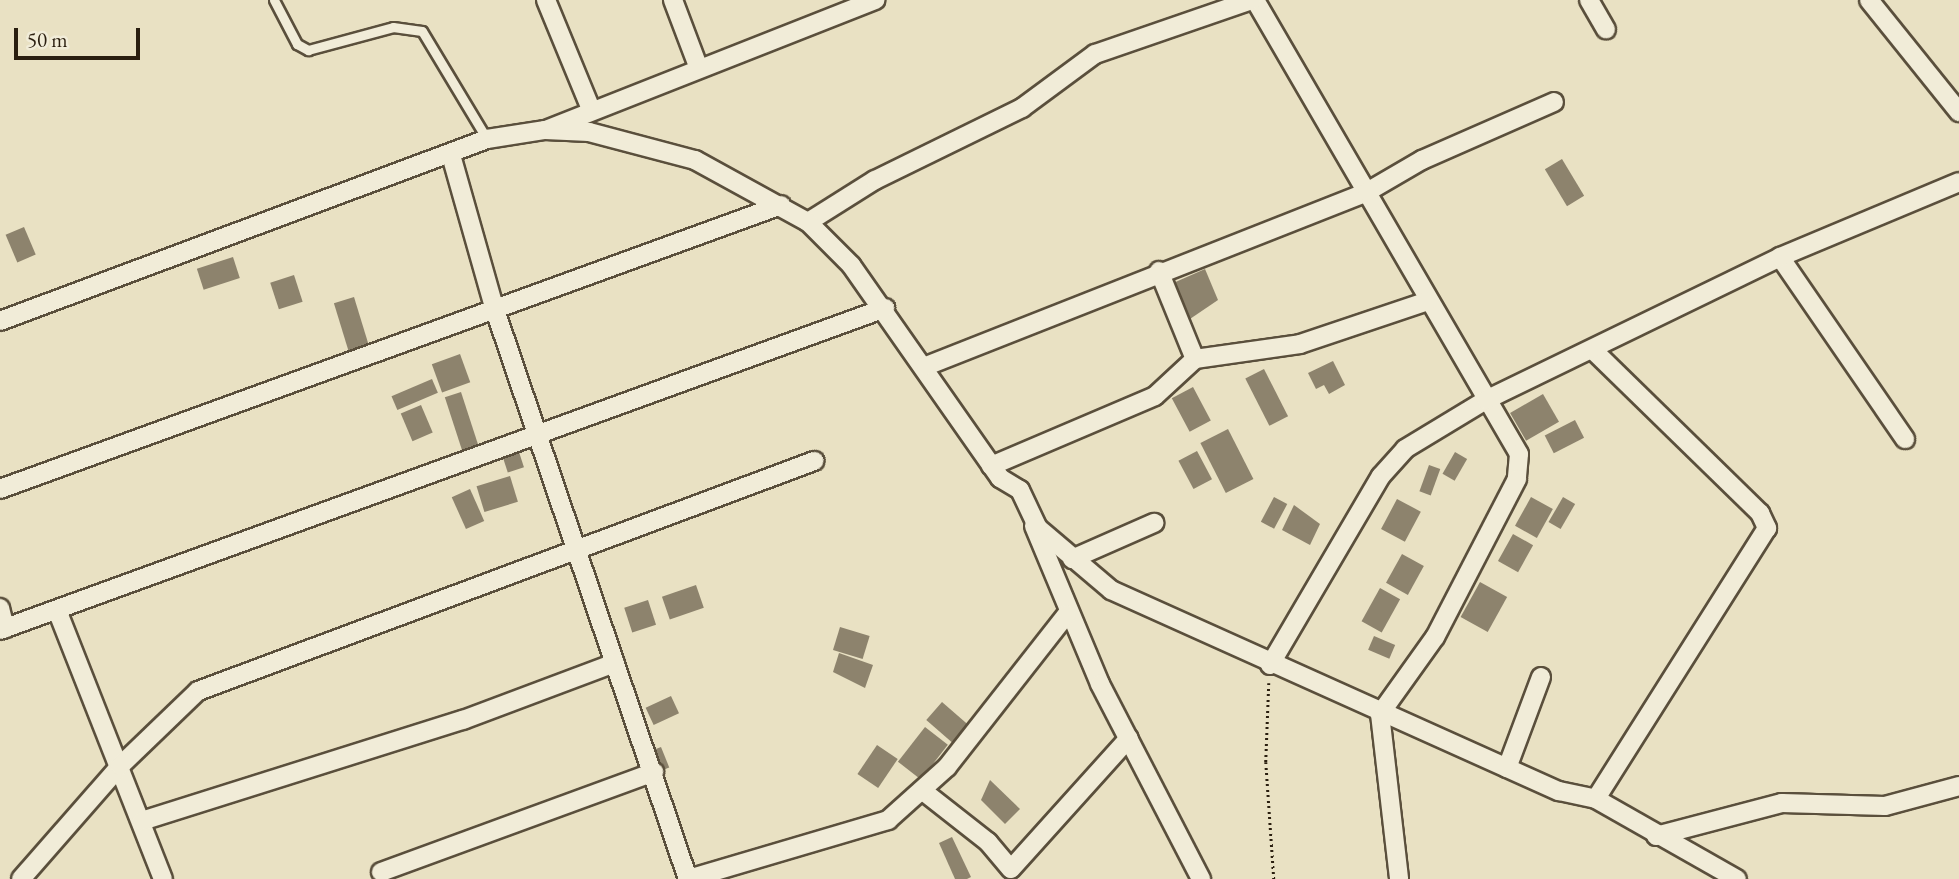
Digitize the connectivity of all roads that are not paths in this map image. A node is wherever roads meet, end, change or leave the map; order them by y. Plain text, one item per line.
1 (274, 0) edge
2 (546, 0) edge
3 (673, 0) edge
4 (876, 0) edge
5 (1254, 0) edge
6 (1589, 0) edge
7 (1869, 0) edge
8 (857, 3) edge
9 (1606, 30) dead end
10 (698, 66) junction
11 (1554, 102) dead end
12 (591, 110) junction
13 (1959, 112) edge
14 (545, 130) junction
15 (487, 139) junction
16 (451, 155) junction
17 (1959, 182) edge
18 (1367, 192) junction
19 (780, 205) junction
20 (808, 222) junction
21 (1780, 257) junction
22 (1159, 271) junction
23 (1427, 301) junction
24 (494, 307) junction
25 (885, 307) junction
26 (0, 321) edge
27 (1595, 352) junction
28 (1195, 359) junction
29 (926, 366) junction
30 (1486, 400) junction
31 (536, 430) junction
32 (1905, 439) dead end
33 (814, 460) dead end
34 (991, 466) junction
35 (0, 489) edge
36 (1020, 490) junction
37 (1154, 523) dead end
38 (575, 547) junction
39 (1072, 559) junction
40 (0, 608) edge
41 (57, 610) junction
42 (1067, 614) junction
43 (3, 629) edge
44 (615, 663) junction
45 (1270, 665) junction
46 (1541, 677) dead end
47 (1380, 714) junction
48 (1129, 738) junction
49 (120, 766) junction
50 (1507, 768) junction
51 (654, 772) junction
52 (1959, 786) edge
53 (923, 791) junction
54 (1596, 799) junction
55 (142, 821) junction
56 (1656, 836) junction
57 (381, 872) dead end
58 (21, 879) edge
59 (163, 879) edge
60 (688, 879) edge
61 (1200, 879) edge
62 (1399, 879) edge
63 (1737, 879) edge

1 - 15 lane
2 - 12 street
3 - 10 street
4 - 8 street
5 - 18 street
5 - 20 street
6 - 9 street
7 - 13 street
8 - 10 street
10 - 12 street
11 - 18 street
12 - 14 street
14 - 15 street
14 - 19 street
15 - 16 street
16 - 24 street
16 - 26 street
17 - 21 street
18 - 22 street
18 - 23 street
19 - 20 street
19 - 24 street
20 - 25 street
21 - 27 street
21 - 32 street
22 - 28 street
22 - 29 street
23 - 28 street
23 - 30 street
24 - 31 street
24 - 35 street
25 - 29 street
25 - 31 street
27 - 30 street
27 - 54 street
28 - 34 street
29 - 34 street
30 - 45 street
30 - 47 street
31 - 38 street
31 - 41 street
33 - 38 street
34 - 36 street
36 - 39 street
36 - 42 street
37 - 39 street
38 - 44 street
38 - 49 street
39 - 45 street
40 - 43 street
41 - 43 street
41 - 49 street
42 - 48 street
42 - 53 street
44 - 51 street
44 - 55 street
45 - 47 street
46 - 50 street
47 - 50 street
47 - 62 street
48 - 53 street
48 - 61 street
49 - 55 street
49 - 58 street
50 - 54 street
51 - 57 street
51 - 60 street
52 - 56 street
53 - 60 street
54 - 56 street
55 - 59 street
56 - 63 street

